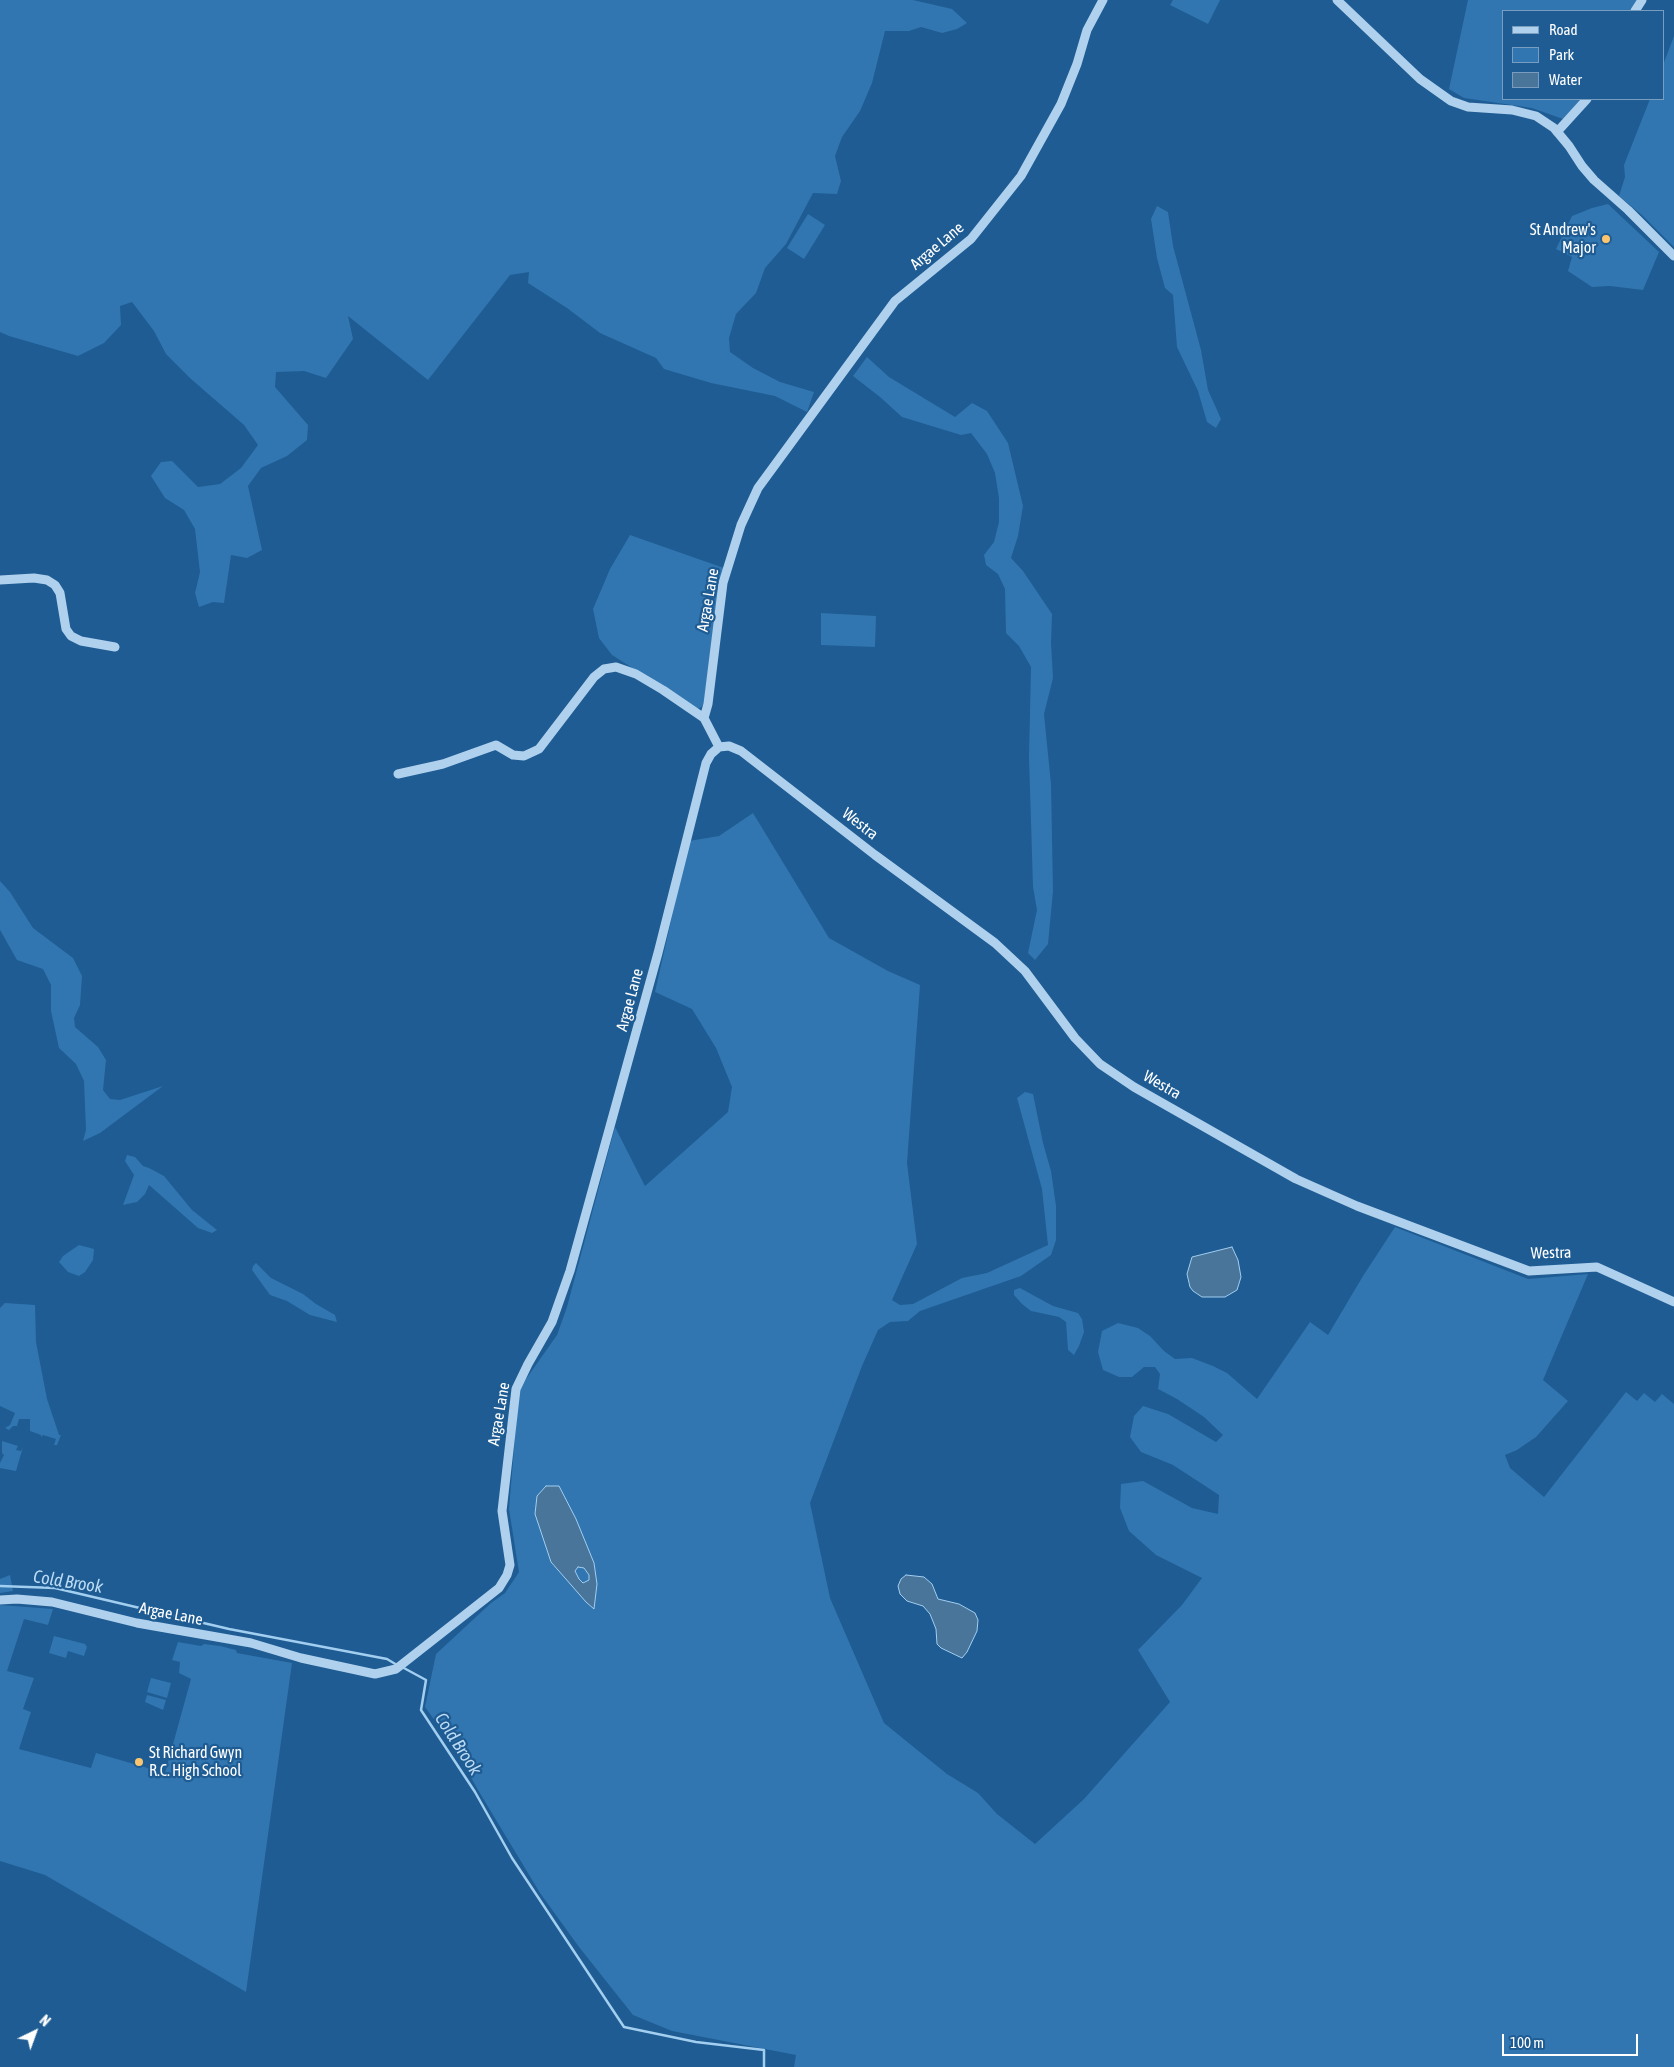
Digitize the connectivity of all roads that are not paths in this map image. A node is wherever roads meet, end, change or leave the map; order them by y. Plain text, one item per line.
1 (1103, 0) edge
2 (1336, 0) edge
3 (1586, 100) edge
4 (1557, 132) junction
5 (1674, 256) edge
6 (0, 580) edge
7 (115, 648) dead end
8 (704, 718) junction
9 (719, 747) junction
10 (398, 774) dead end
11 (1674, 1302) edge
12 (0, 1600) edge

1 - 8 street, Argae Lane
2 - 4 street
3 - 4 street
4 - 5 street
6 - 7 street
8 - 9 street
8 - 10 street
9 - 11 street, Westra
9 - 12 street, Argae Lane

